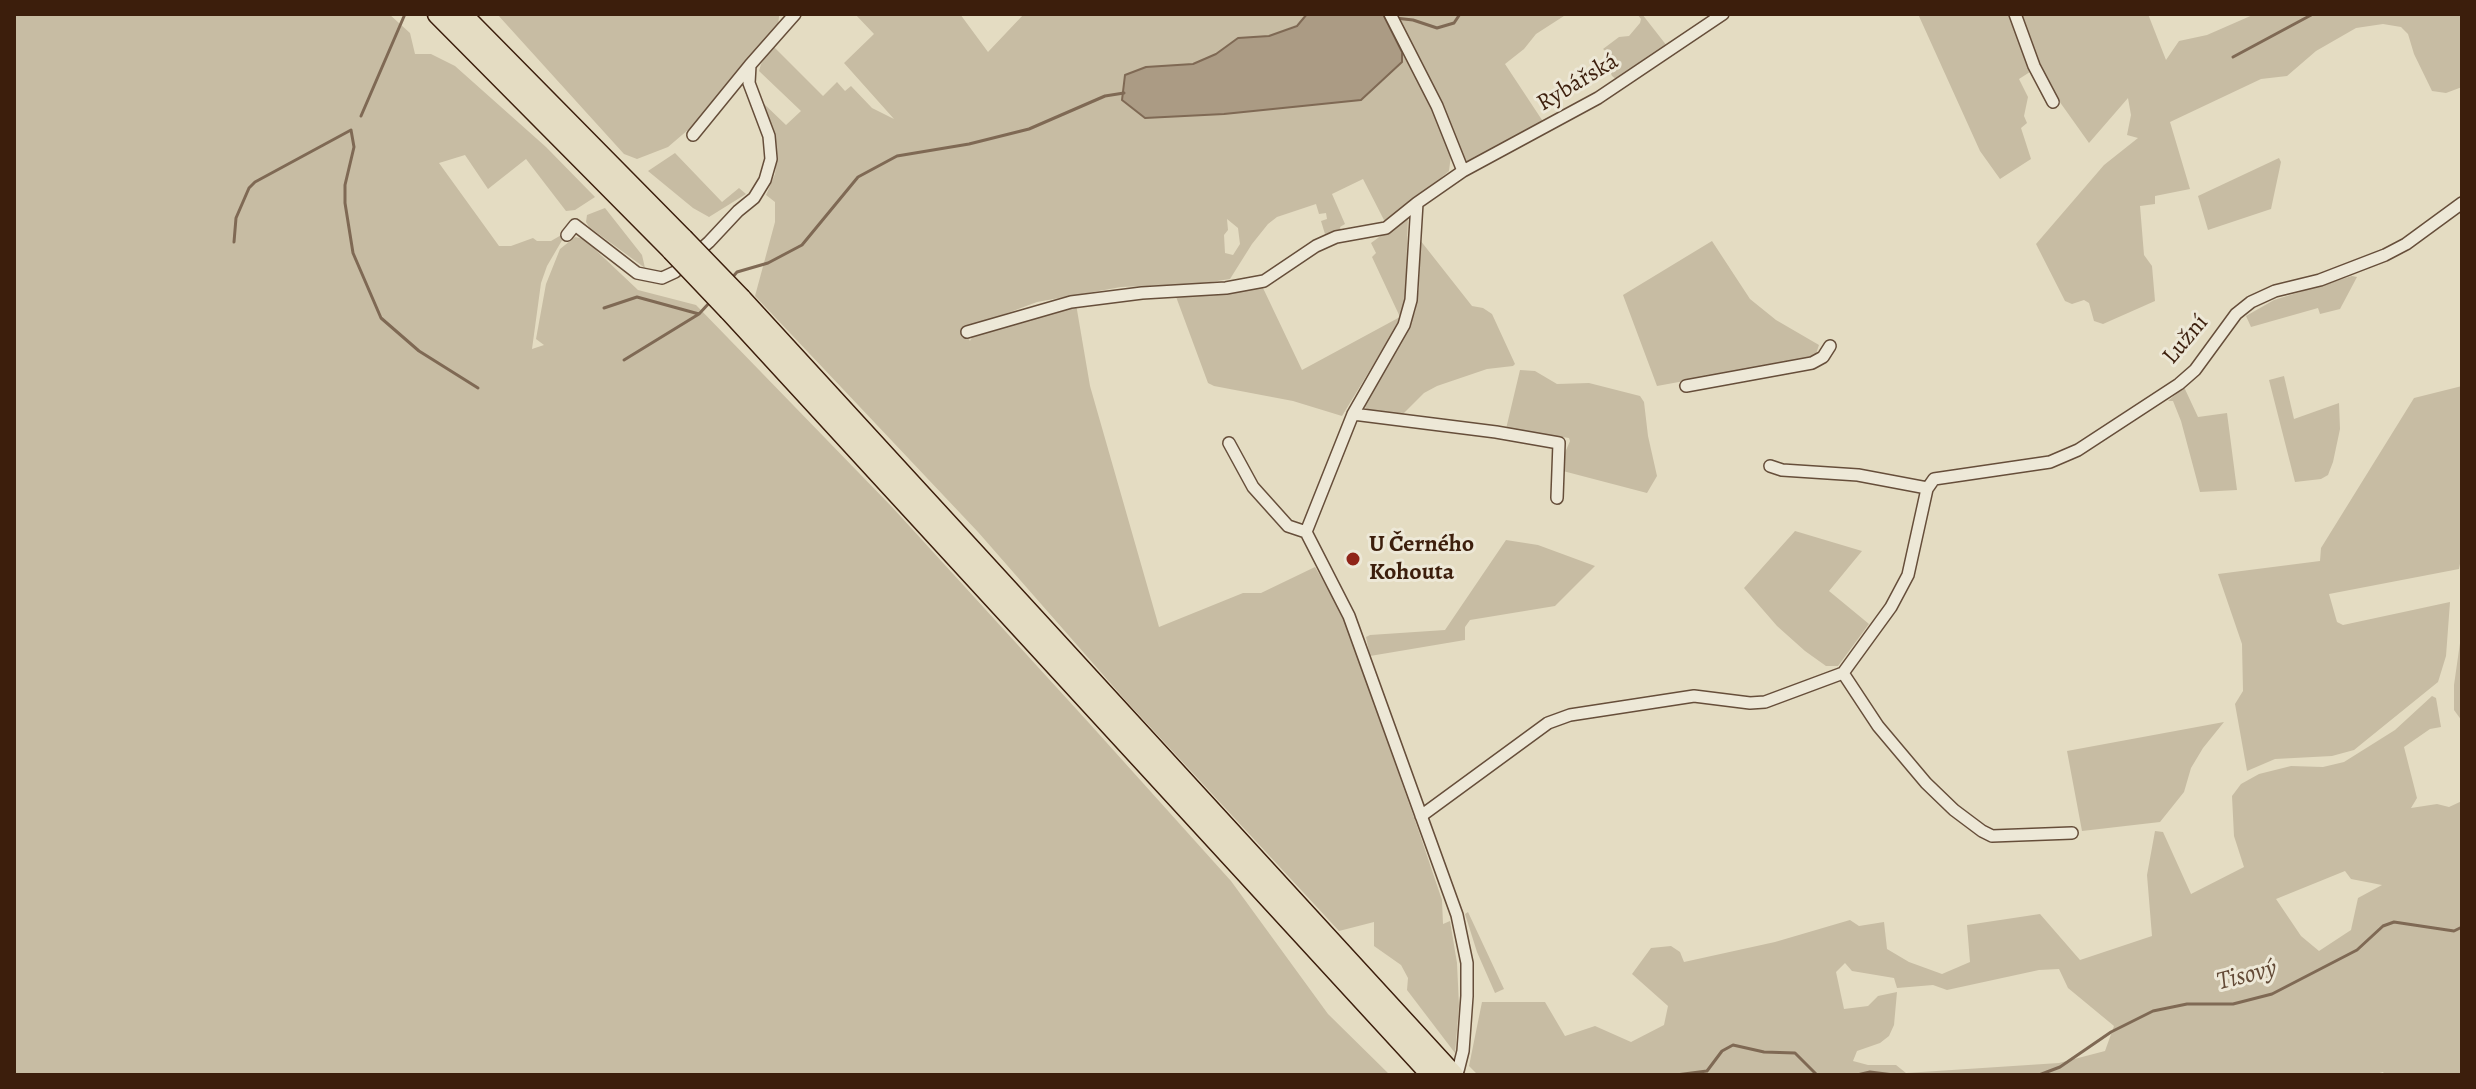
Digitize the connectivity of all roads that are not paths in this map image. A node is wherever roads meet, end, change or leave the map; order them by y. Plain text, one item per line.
1 (438, 14) edge
2 (461, 14) edge
3 (795, 14) edge
4 (1390, 14) edge
5 (1723, 14) edge
6 (2015, 14) edge
7 (750, 65) junction
8 (2053, 102) dead end
9 (693, 135) dead end
10 (1463, 171) junction
11 (1417, 203) junction
12 (2462, 203) edge
13 (567, 235) dead end
14 (678, 245) junction
15 (967, 332) dead end
16 (1830, 346) dead end
17 (1686, 386) dead end
18 (1353, 414) junction
19 (1229, 443) dead end
20 (1770, 466) dead end
21 (1930, 484) junction
22 (1557, 498) dead end
23 (1306, 532) junction
24 (1843, 673) junction
25 (1421, 816) junction
26 (2072, 833) dead end
27 (1373, 999) junction
28 (1432, 1075) edge
29 (1455, 1075) edge

1 - 14 highway
2 - 14 highway
3 - 7 street
4 - 10 street
5 - 10 street, Rybářská
6 - 8 street
7 - 9 street
7 - 13 street
10 - 11 street, Rybářská
11 - 15 street, Rybářská
11 - 18 street
12 - 21 street, Lužní
14 - 27 highway, bridge
16 - 17 street
18 - 22 street
18 - 23 street
19 - 23 street
20 - 21 street, Lužní
21 - 24 street
23 - 25 street
24 - 25 street
24 - 26 street
25 - 29 street
27 - 28 highway
27 - 29 highway

